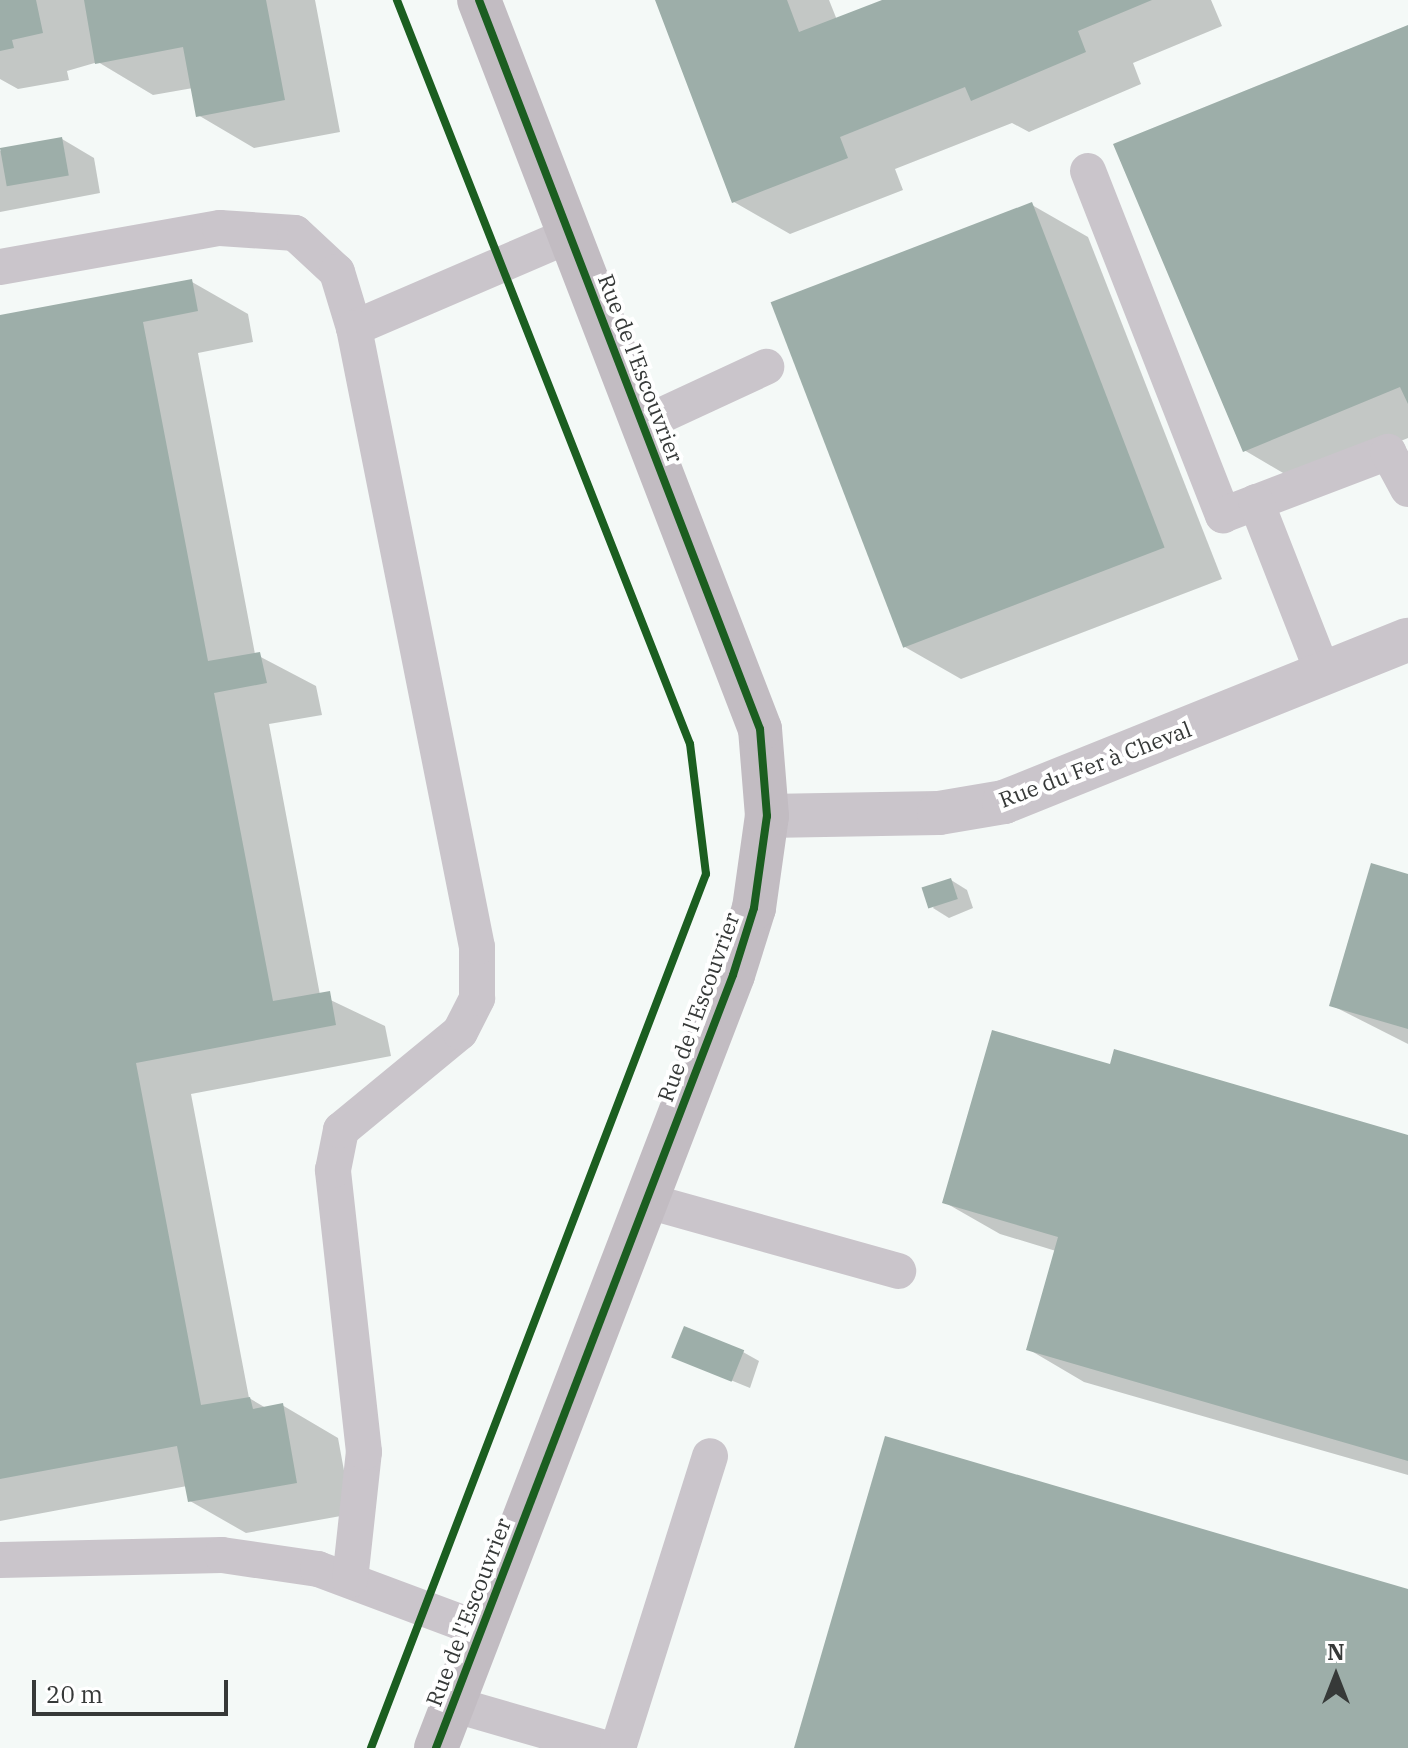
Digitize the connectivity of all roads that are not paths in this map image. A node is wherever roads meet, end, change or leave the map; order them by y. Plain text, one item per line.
1 (479, 0) edge
2 (1088, 171) dead end
3 (570, 235) junction
4 (0, 267) edge
5 (354, 328) junction
6 (766, 367) dead end
7 (643, 424) junction
8 (1408, 489) edge
9 (1256, 502) junction
10 (1407, 643) edge
11 (1323, 673) junction
12 (767, 816) junction
13 (644, 1200) junction
14 (898, 1271) dead end
15 (710, 1456) dead end
16 (0, 1560) edge
17 (350, 1580) junction
18 (481, 1630) junction
19 (452, 1704) junction
20 (436, 1748) edge
21 (604, 1748) edge
22 (618, 1748) edge

1 - 3 street, Rue de l'Escouvrier
2 - 9 lane
3 - 5 lane
3 - 7 street, Rue de l'Escouvrier
4 - 5 lane
5 - 17 lane
6 - 7 lane
7 - 12 street, Rue de l'Escouvrier
8 - 9 lane
9 - 11 lane
10 - 11 street, Rue du Fer à Cheval
11 - 12 street, Rue du Fer à Cheval
12 - 13 street, Rue de l'Escouvrier
13 - 14 lane
13 - 18 street, Rue de l'Escouvrier
15 - 22 lane
16 - 17 lane
17 - 18 lane
18 - 19 street, Rue de l'Escouvrier
19 - 20 street, Rue de l'Escouvrier
19 - 21 lane

